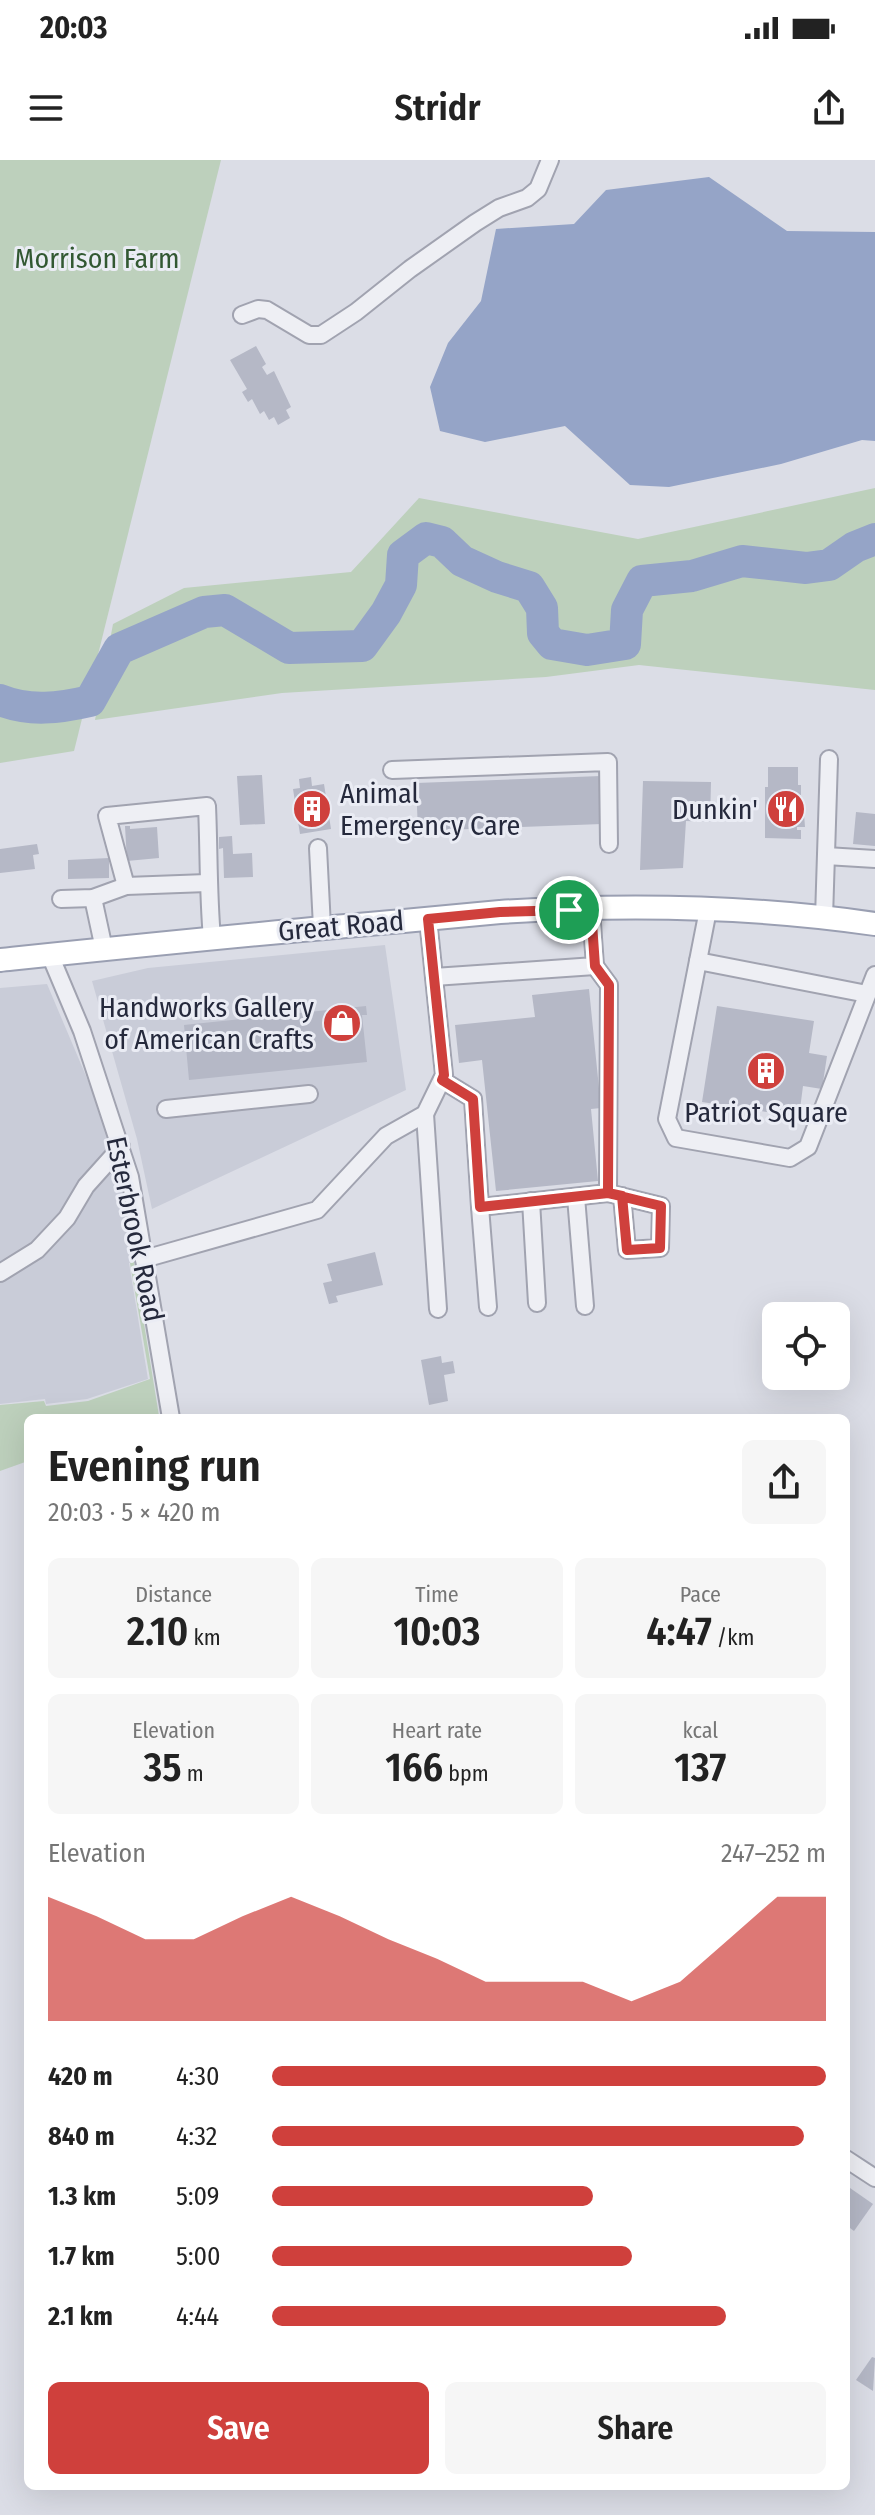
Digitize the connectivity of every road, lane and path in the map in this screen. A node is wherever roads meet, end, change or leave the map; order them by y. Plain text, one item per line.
1 (550, 160) edge
2 (242, 315) dead end
3 (829, 759) dead end
4 (392, 770) dead end
5 (609, 844) dead end
6 (318, 848) dead end
7 (826, 856) junction
8 (875, 859) edge
9 (207, 883) junction
10 (126, 886) junction
11 (93, 898) junction
12 (61, 899) dead end
13 (591, 909) junction
14 (708, 910) junction
15 (824, 918) junction
16 (428, 919) junction
17 (875, 924) edge
18 (322, 927) junction
19 (212, 938) junction
20 (104, 949) junction
21 (50, 955) junction
22 (0, 960) edge
23 (698, 961) junction
24 (595, 966) junction
25 (875, 975) edge
26 (434, 977) junction
27 (867, 994) junction
28 (442, 1080) junction
29 (309, 1094) dead end
30 (166, 1109) dead end
31 (425, 1114) junction
32 (121, 1147) junction
33 (576, 1197) junction
34 (531, 1201) junction
35 (480, 1207) junction
36 (144, 1259) junction
37 (0, 1273) edge
38 (537, 1303) dead end
39 (585, 1306) dead end
40 (488, 1307) dead end
41 (438, 1309) dead end
42 (170, 1414) edge
43 (850, 2162) edge
44 (875, 2178) edge

1 - 2 street
3 - 7 street
4 - 5 street
6 - 18 street
7 - 8 street
7 - 15 street
9 - 10 street
9 - 10 street
9 - 19 street
10 - 11 street
11 - 12 street
11 - 20 street
13 - 14 main road, Great Road
13 - 16 main road, Great Road
13 - 24 street
14 - 15 main road, Great Road
14 - 23 street
15 - 17 main road, Great Road
16 - 18 main road, Great Road
16 - 26 street
18 - 19 main road, Great Road
19 - 20 main road, Great Road
20 - 21 main road, Great Road
21 - 22 main road, Great Road
21 - 32 street, Esterbrook Road
23 - 27 street
23 - 27 street
24 - 26 street
24 - 33 street
25 - 27 street
26 - 28 street
28 - 31 street
28 - 35 street
29 - 30 street
31 - 36 street
31 - 41 street
32 - 36 street, Esterbrook Road
32 - 37 street
33 - 34 street
33 - 39 street
34 - 35 street
34 - 38 street
35 - 40 street
36 - 42 street, Esterbrook Road
43 - 44 street

